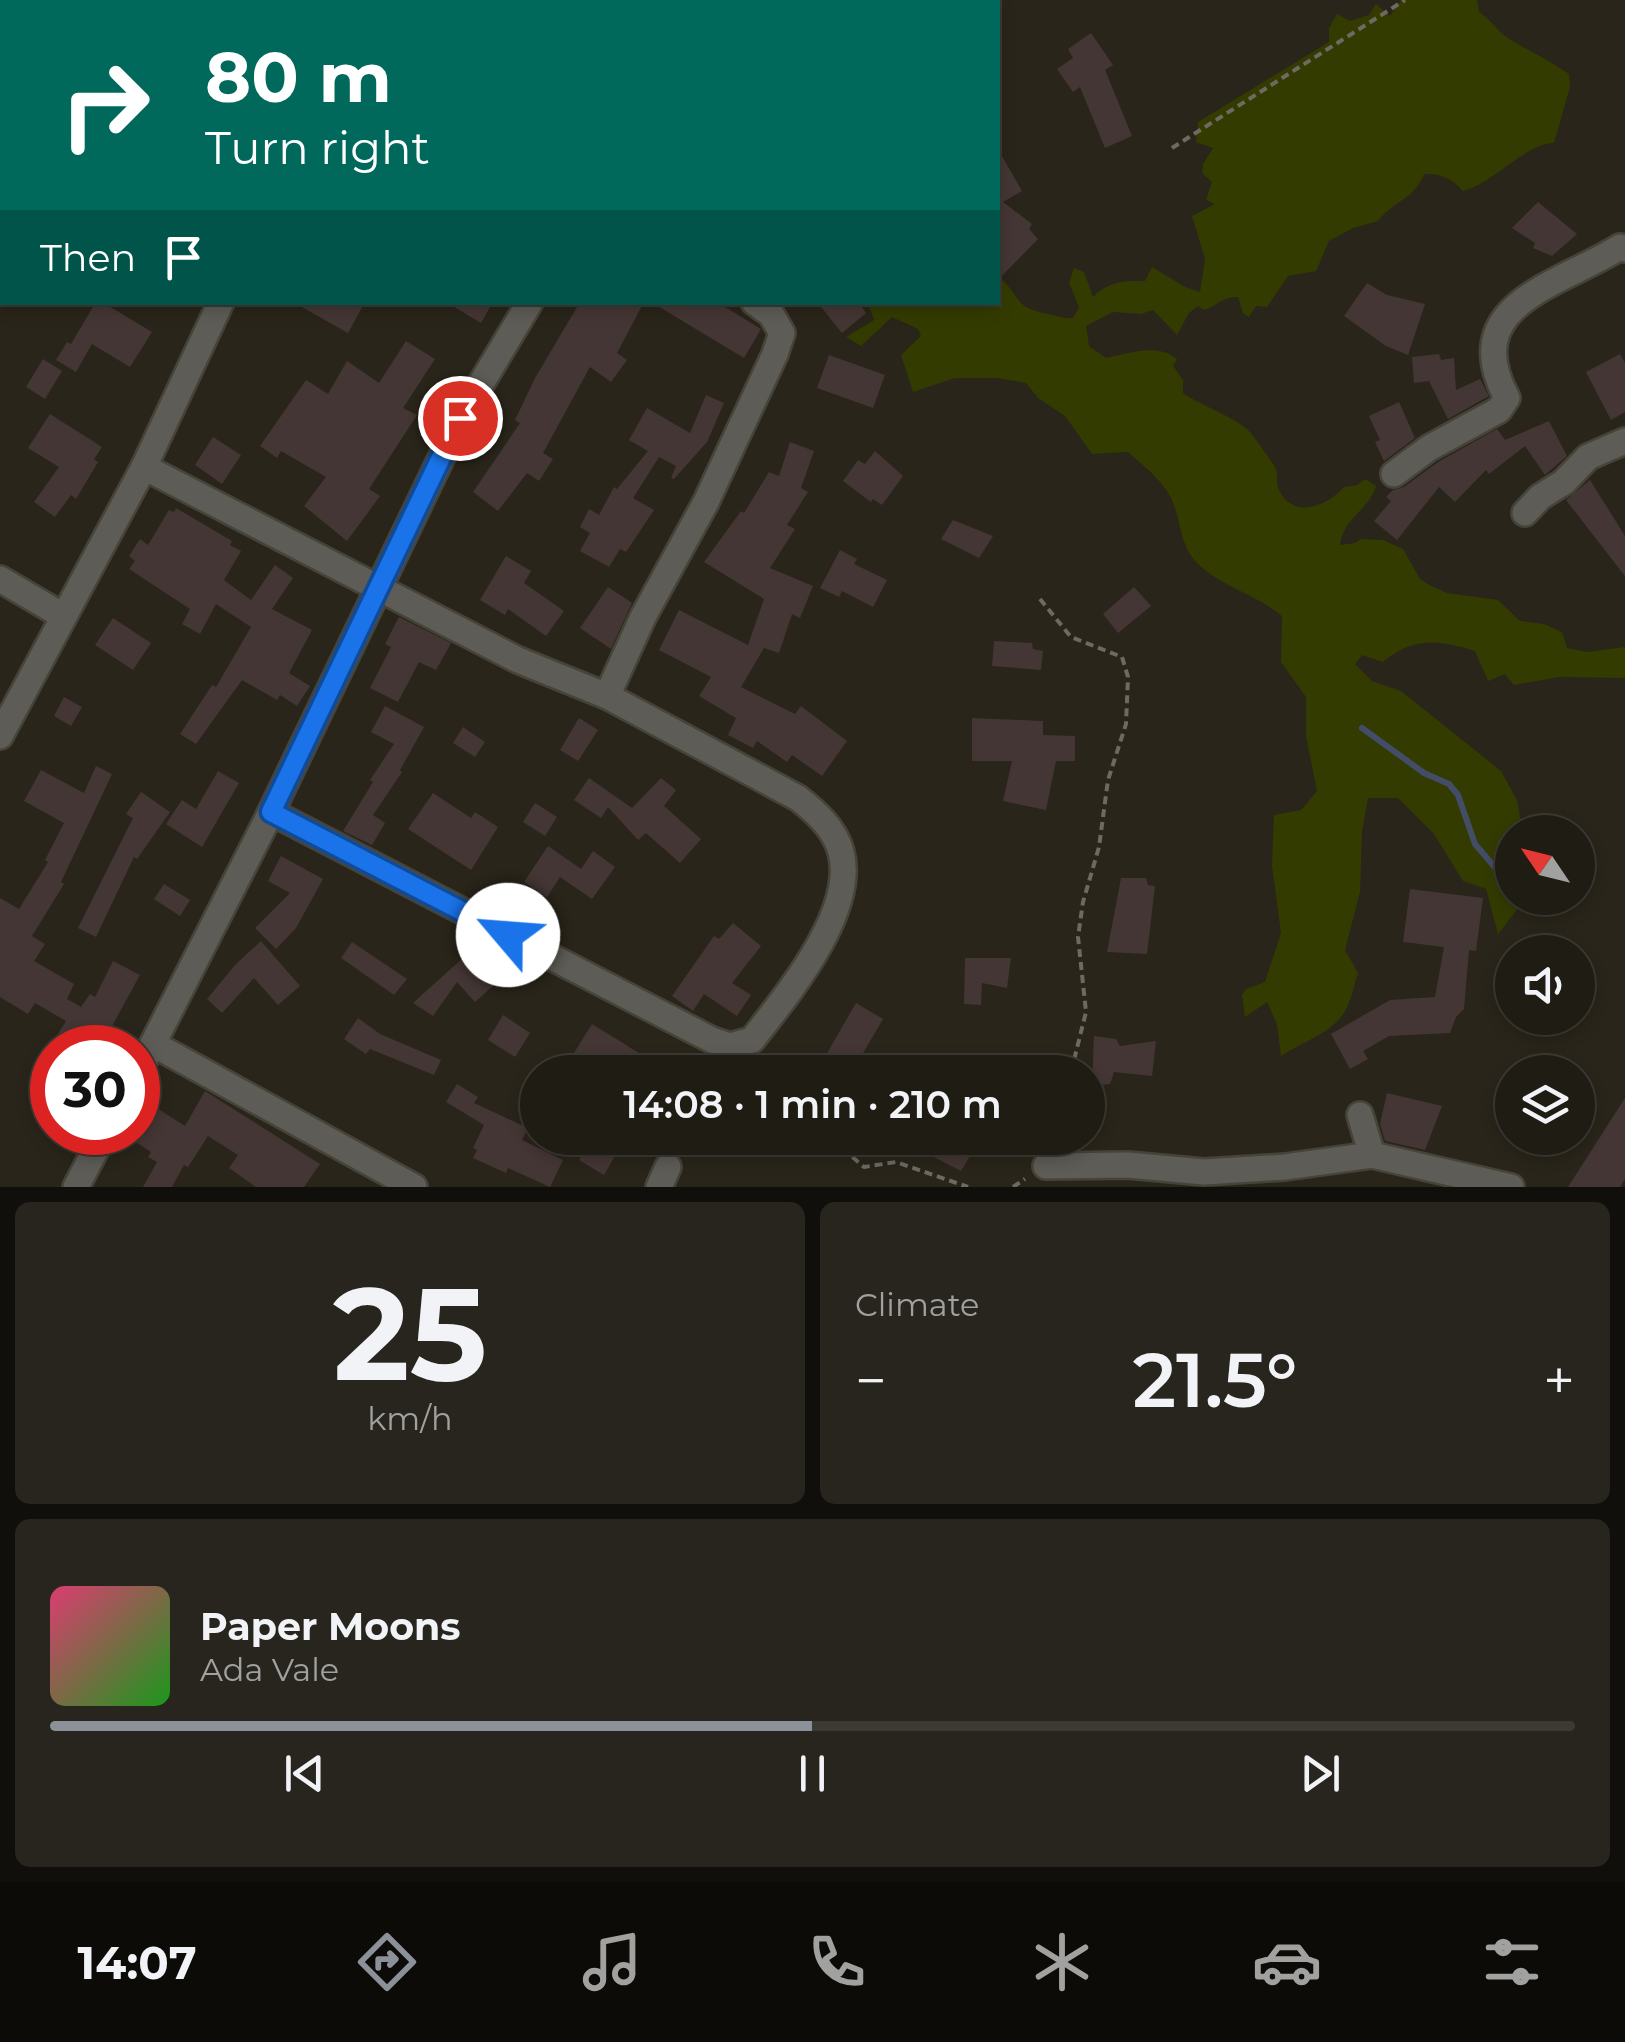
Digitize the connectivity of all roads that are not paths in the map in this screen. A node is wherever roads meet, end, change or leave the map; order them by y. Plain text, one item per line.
1 (1625, 249) edge
2 (221, 305) edge
3 (528, 305) edge
4 (758, 305) edge
5 (1625, 441) edge
6 (144, 467) junction
7 (1394, 474) dead end
8 (1526, 513) dead end
9 (0, 578) edge
10 (378, 587) junction
11 (63, 616) junction
12 (606, 696) junction
13 (0, 736) edge
14 (271, 812) junction
15 (160, 1030) edge
16 (160, 1048) edge
17 (1360, 1116) dead end
18 (93, 1155) edge
19 (1372, 1155) junction
20 (1046, 1166) dead end
21 (76, 1187) edge
22 (414, 1187) edge
23 (1511, 1187) edge

1 - 7 street
2 - 6 street
3 - 10 street
4 - 12 street
5 - 8 street
6 - 10 street
6 - 11 street
9 - 11 street
10 - 12 street
10 - 14 street
11 - 13 street
12 - 14 street
14 - 15 street
16 - 22 street
17 - 19 street
18 - 21 street
19 - 20 street
19 - 23 street

